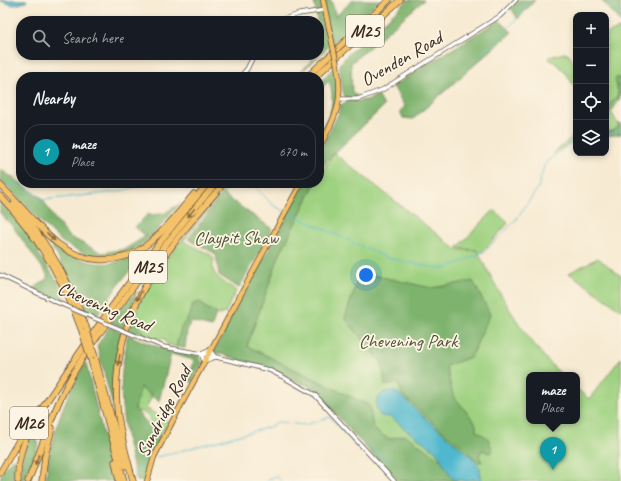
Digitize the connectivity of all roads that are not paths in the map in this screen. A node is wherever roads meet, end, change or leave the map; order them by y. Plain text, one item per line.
1 (323, 0) edge
2 (390, 0) edge
3 (400, 0) edge
4 (516, 0) edge
5 (325, 10) junction
6 (292, 16) edge
7 (252, 60) edge
8 (331, 64) junction
9 (244, 72) edge
10 (312, 72) edge
11 (321, 72) edge
12 (324, 72) edge
13 (340, 100) junction
14 (324, 138) edge
15 (0, 185) edge
16 (200, 188) edge
17 (204, 188) edge
18 (212, 188) edge
19 (220, 188) edge
20 (297, 188) edge
21 (0, 189) edge
22 (0, 196) edge
23 (0, 275) edge
24 (98, 326) junction
25 (84, 329) junction
26 (209, 353) junction
27 (201, 354) junction
28 (216, 357) junction
29 (204, 361) junction
30 (61, 398) junction
31 (102, 402) junction
32 (0, 473) edge
33 (18, 480) edge
34 (28, 481) edge
35 (42, 481) edge
36 (119, 481) edge
37 (124, 481) edge
38 (129, 481) edge
39 (133, 481) edge
40 (147, 481) edge
41 (394, 481) edge

1 - 5 main road
2 - 10 highway, M25
3 - 8 highway, M25
4 - 13 street, Ovenden Road
5 - 6 street
5 - 13 main road, bridge
7 - 9 street
8 - 11 highway, M25
8 - 12 highway, M25
13 - 14 main road
15 -> 16 highway, M25
17 - 24 highway, M25
18 -> 30 highway, M25
19 -> 39 highway, M25
20 - 26 main road
21 - 25 highway
22 - 25 highway
23 - 27 street, Chevening Road, bridge
24 - 32 highway, M26
24 - 33 highway, M25
25 - 31 highway, bridge
25 - 38 highway, bridge
26 - 27 street
26 - 28 street
26 - 29 main road, Sundridge Road
27 - 29 street
28 - 29 street
28 - 41 street
29 - 40 main road, Sundridge Road
30 -> 34 highway, M26
30 - 35 highway, M25
31 - 36 highway
31 - 37 highway

